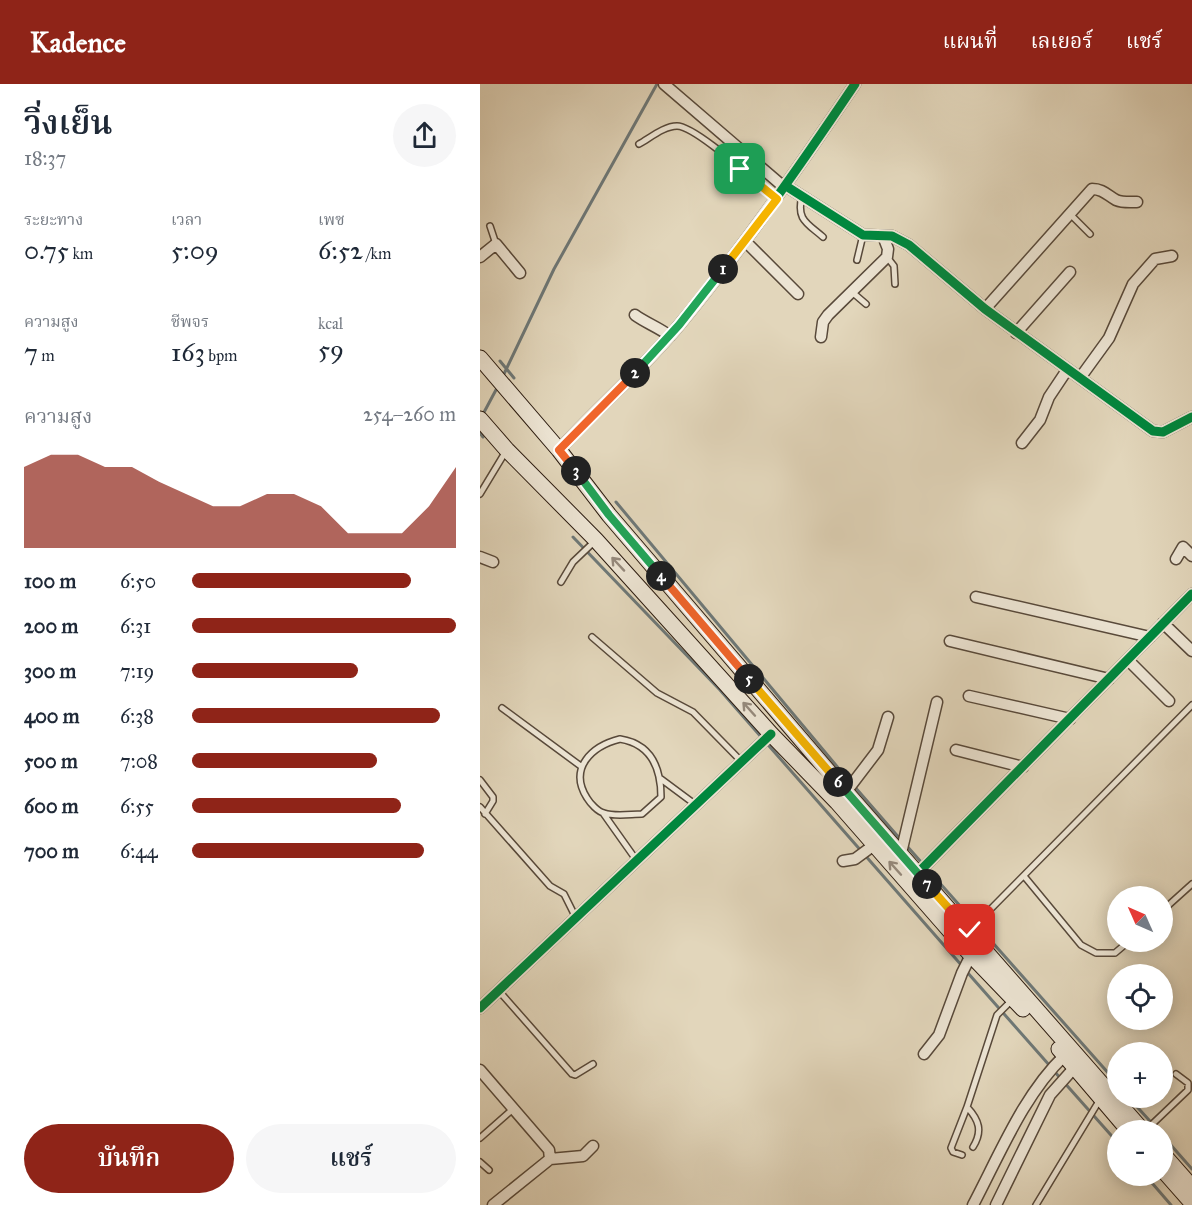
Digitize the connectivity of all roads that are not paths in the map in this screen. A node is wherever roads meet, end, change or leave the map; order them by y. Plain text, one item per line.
1 (855, 84) edge
2 (665, 85) edge
3 (639, 144) dead end
4 (786, 187) junction
5 (802, 196) junction
6 (777, 199) junction
7 (1137, 202) dead end
8 (1070, 214) junction
9 (490, 226) dead end
10 (1090, 234) dead end
11 (863, 235) junction
12 (883, 236) junction
13 (823, 237) dead end
14 (745, 241) junction
15 (496, 244) junction
16 (1172, 256) dead end
17 (480, 257) edge
18 (887, 257) junction
19 (857, 260) dead end
20 (1070, 272) dead end
21 (520, 273) dead end
22 (895, 284) dead end
23 (852, 292) junction
24 (798, 294) dead end
25 (866, 304) dead end
26 (985, 309) junction
27 (635, 315) dead end
28 (1016, 333) junction
29 (670, 336) junction
30 (821, 337) dead end
31 (480, 358) edge
32 (1067, 370) junction
33 (1080, 378) junction
34 (1192, 417) edge
35 (484, 424) edge
36 (1022, 443) dead end
37 (507, 450) junction
38 (559, 450) junction
39 (480, 494) edge
40 (596, 540) junction
41 (1192, 556) edge
42 (480, 558) edge
43 (1176, 559) dead end
44 (493, 562) dead end
45 (561, 582) dead end
46 (1192, 594) edge
47 (976, 597) dead end
48 (1163, 623) junction
49 (1150, 637) junction
50 (591, 638) dead end
51 (950, 641) dead end
52 (1192, 651) edge
53 (1128, 660) junction
54 (1109, 679) junction
55 (969, 696) dead end
56 (1169, 701) dead end
57 (937, 702) dead end
58 (1192, 705) edge
59 (502, 708) dead end
60 (888, 717) dead end
61 (1070, 719) junction
62 (767, 738) junction
63 (956, 750) dead end
64 (742, 762) junction
65 (582, 767) junction
66 (1023, 767) junction
67 (661, 779) junction
68 (480, 780) edge
69 (850, 787) junction
70 (696, 805) junction
71 (480, 807) edge
72 (603, 813) junction
73 (486, 814) junction
74 (903, 847) junction
75 (870, 848) junction
76 (637, 861) junction
77 (843, 861) dead end
78 (919, 872) junction
79 (1024, 876) junction
80 (1192, 884) edge
81 (1173, 901) edge
82 (576, 918) junction
83 (969, 930) junction
84 (1116, 952) edge
85 (967, 964) junction
86 (499, 991) junction
87 (1010, 1001) junction
88 (480, 1007) edge
89 (924, 1054) dead end
90 (593, 1064) dead end
91 (1064, 1066) junction
92 (480, 1070) edge
93 (1176, 1074) dead end
94 (1098, 1103) junction
95 (967, 1107) junction
96 (513, 1109) junction
97 (1024, 1109) junction
98 (1038, 1116) junction
99 (1117, 1120) edge
100 (1136, 1120) edge
101 (1156, 1120) edge
102 (480, 1138) edge
103 (593, 1146) dead end
104 (973, 1147) dead end
105 (962, 1155) dead end
106 (550, 1159) junction
107 (480, 1162) edge
108 (1173, 1165) edge
109 (489, 1170) dead end
110 (1173, 1181) edge
111 (1192, 1187) edge
112 (1192, 1203) edge
113 (493, 1205) edge
114 (973, 1205) edge
115 (996, 1205) edge
116 (1036, 1205) edge

1 - 4 street
2 - 4 street
3 - 6 lane
4 - 5 street
4 - 6 street
5 - 11 street
5 - 13 lane
6 - 14 street
7 - 8 street
8 - 10 lane
8 - 26 street
9 - 15 lane
11 - 12 street
11 - 19 lane
12 - 18 street
12 - 26 street
14 - 24 street
14 - 29 street
15 - 17 street
15 - 21 street
16 - 33 street
18 - 22 lane
18 - 23 street
20 - 28 street
23 - 25 lane
23 - 30 street
26 - 28 street
27 - 29 street
28 - 32 street
29 - 38 street
31 - 38 main road
32 - 33 street
32 - 36 street
33 - 34 street
35 - 37 main road
37 - 39 lane
37 - 40 main road
38 - 69 main road
40 - 45 lane
62 -> 40 main road
41 - 43 street
42 - 44 street
46 - 48 street
47 - 49 street
48 - 49 street
48 - 52 street
49 - 53 street
50 - 64 lane
51 - 54 street
53 - 54 street
53 - 56 street
54 - 61 street
55 - 61 street
57 - 74 street
58 - 79 lane
59 - 65 lane
60 - 69 street
61 - 66 street
62 - 64 street
62 - 75 main road
63 - 66 street
64 - 70 street
65 - 67 lane
65 - 72 lane
66 - 78 street
67 - 70 lane
67 - 72 lane
68 - 73 lane
69 - 74 main road
70 - 76 street
71 - 73 lane
72 - 76 lane
73 - 82 lane
74 - 78 main road
75 - 77 street
85 -> 75 main road
76 - 82 street
78 - 83 main road
79 - 83 lane
79 - 84 lane
80 - 81 lane
82 - 86 street
83 - 100 main road
85 - 87 main road
85 - 89 street
86 - 88 street
86 - 90 lane
87 - 91 main road
87 - 95 lane
91 - 94 main road
91 - 97 street
91 - 98 street
92 - 96 street
93 - 101 lane
94 - 99 main road
94 - 116 lane
95 - 104 lane
95 - 105 lane
96 - 102 lane
96 - 106 street
97 - 98 street
97 - 114 street
98 - 115 street
103 - 106 street
106 - 113 street
107 - 109 lane
108 - 111 main road
110 - 112 main road

